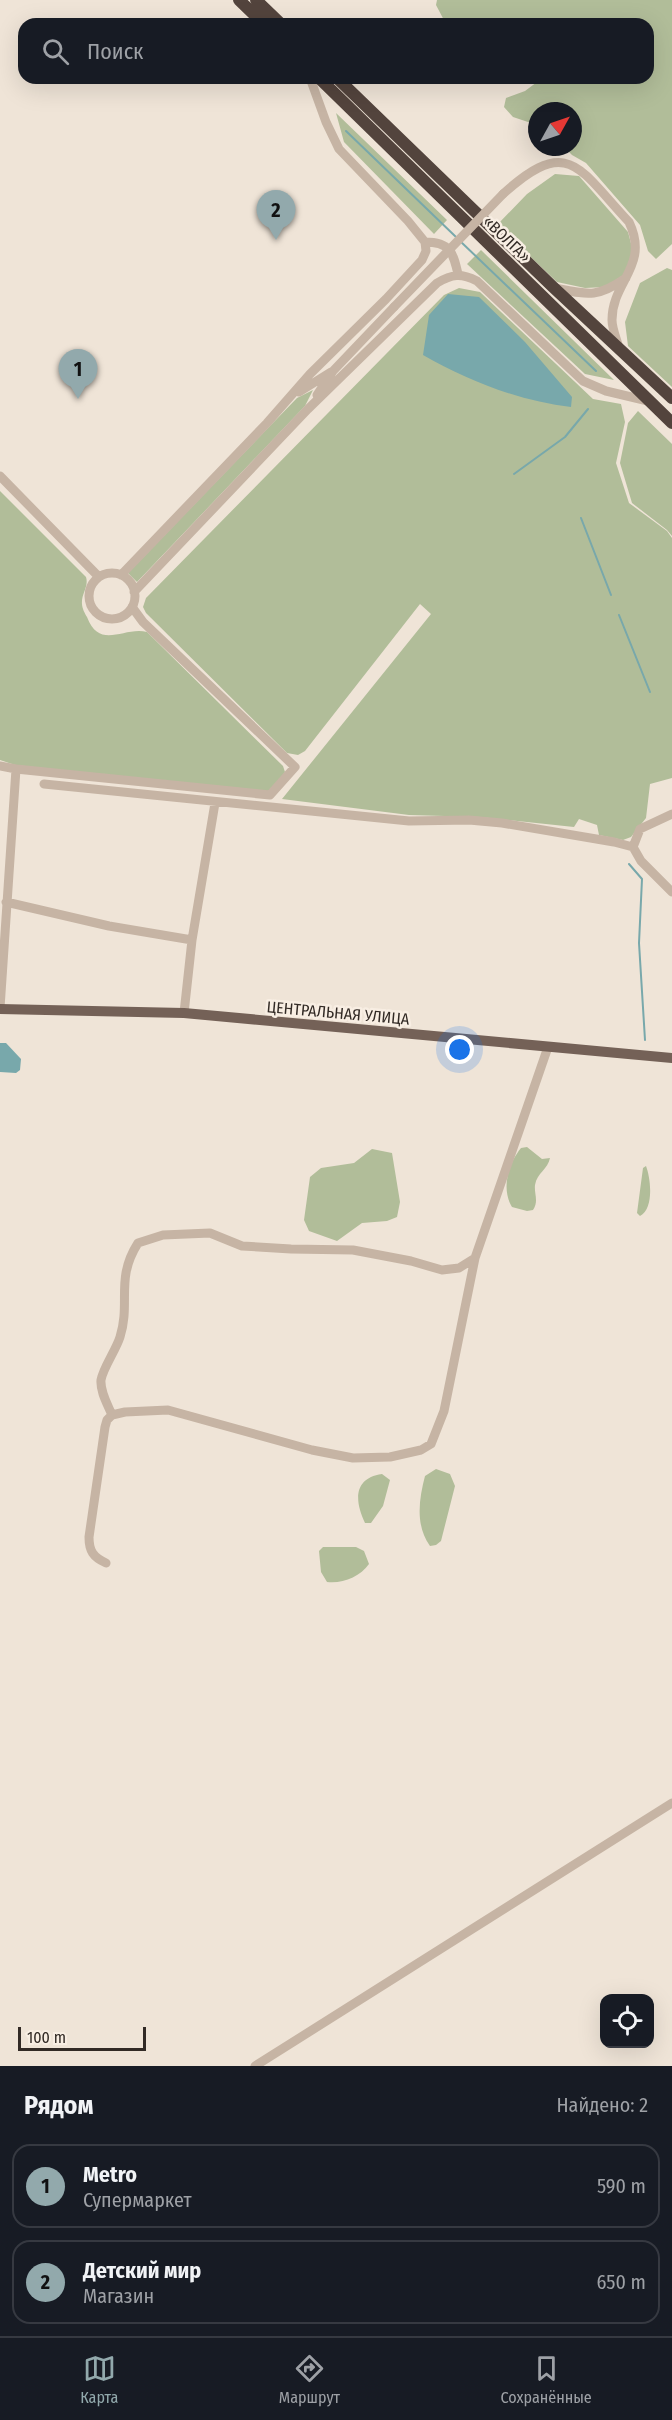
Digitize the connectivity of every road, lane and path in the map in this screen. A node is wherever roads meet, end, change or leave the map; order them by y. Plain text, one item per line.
1 (239, 0) edge
2 (256, 0) edge
3 (258, 18) edge
4 (275, 18) edge
5 (312, 84) edge
6 (325, 84) edge
7 (343, 84) edge
8 (425, 242) junction
9 (458, 274) junction
10 (628, 277) junction
11 (553, 287) junction
12 (620, 349) junction
13 (333, 371) junction
14 (294, 395) junction
15 (672, 398) edge
16 (648, 401) junction
17 (308, 409) junction
18 (672, 423) edge
19 (0, 476) edge
20 (121, 575) junction
21 (99, 577) junction
22 (134, 592) junction
23 (132, 607) junction
24 (0, 766) edge
25 (16, 769) junction
26 (44, 784) dead end
27 (215, 803) junction
28 (672, 814) edge
29 (633, 847) junction
30 (672, 892) edge
31 (6, 902) junction
32 (192, 940) junction
33 (0, 1009) edge
34 (184, 1013) junction
35 (548, 1047) junction
36 (672, 1058) edge
37 (475, 1258) junction
38 (112, 1415) junction
39 (106, 1563) dead end
40 (672, 1803) edge
41 (255, 2066) edge

1 - 3 highway
2 - 4 highway
5 - 8 street
6 - 16 highway, «ВОЛГА»
7 - 11 highway, «ВОЛГА»
8 - 9 street
8 - 14 street
9 - 16 street
9 - 17 street
10 - 11 street
10 - 12 street
10 - 13 street, bridge
11 - 12 highway, «ВОЛГА»
12 - 15 highway, «ВОЛГА»
13 - 14 street
13 - 17 street
14 - 20 street
16 - 18 highway, «ВОЛГА»
17 - 22 street
19 - 21 street
20 - 21 street
20 - 22 street
21 - 23 street
22 - 23 street
23 - 25 street
24 - 25 street
25 - 31 street
26 - 27 street
27 - 29 street
27 - 32 street
28 - 29 street
29 - 30 street
31 - 32 street
31 - 33 street
32 - 34 street
33 - 34 main road, ЦЕНТРАЛЬНАЯ УЛИЦА
34 - 35 main road, ЦЕНТРАЛЬНАЯ УЛИЦА
35 - 36 main road, ЦЕНТРАЛЬНАЯ УЛИЦА
35 - 37 street
37 - 38 street
37 - 38 street
38 - 39 street
40 - 41 street

